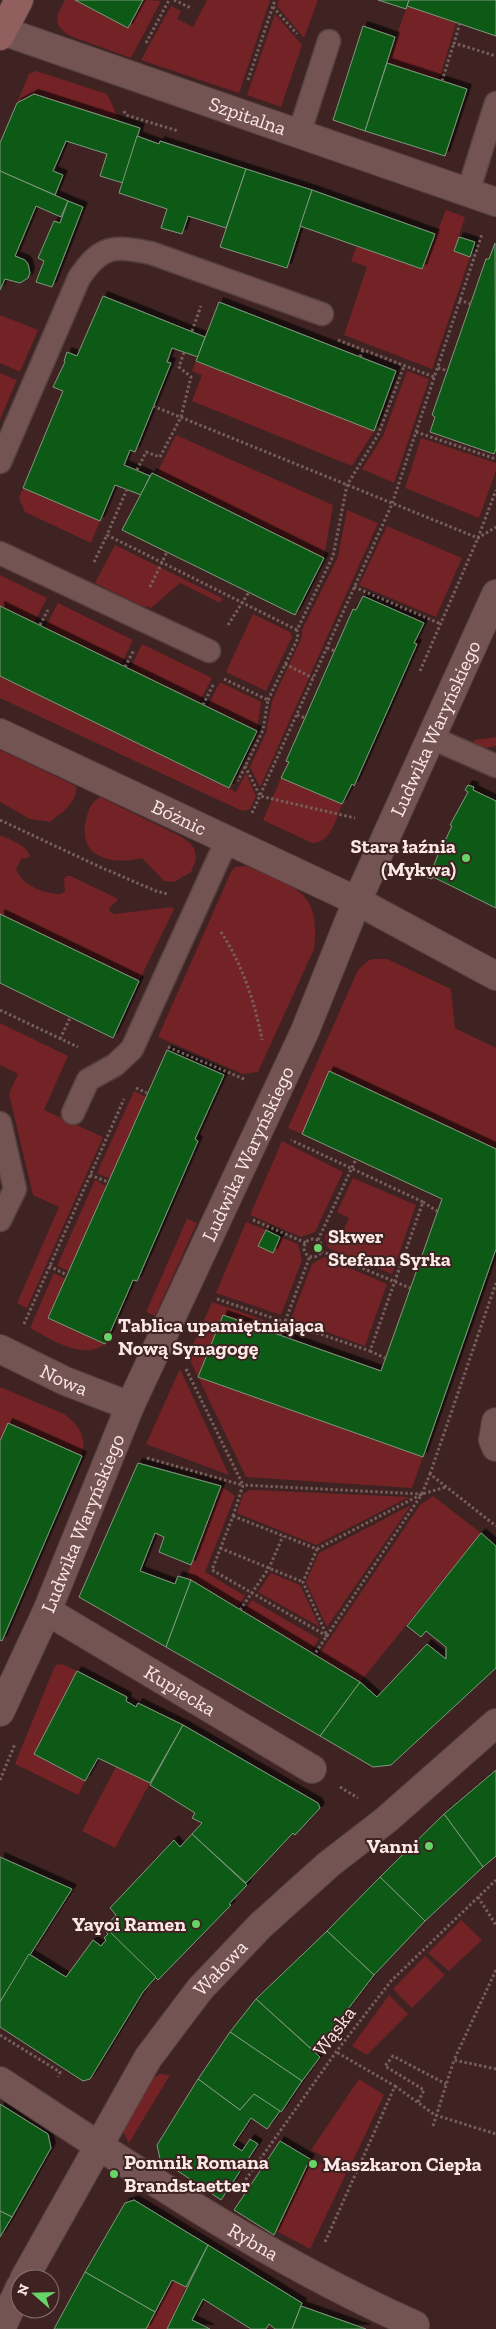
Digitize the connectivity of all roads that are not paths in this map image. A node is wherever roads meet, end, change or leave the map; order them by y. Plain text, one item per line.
1 (18, 0) edge
2 (1, 33) edge
3 (330, 41) dead end
4 (496, 102) edge
5 (298, 134) junction
6 (486, 198) edge
7 (322, 314) dead end
8 (0, 462) edge
9 (0, 553) edge
10 (496, 594) edge
11 (209, 651) road end
12 (0, 734) edge
13 (432, 738) junction
14 (496, 766) edge
15 (227, 840) junction
16 (357, 901) junction
17 (496, 976) edge
18 (73, 1113) dead end
19 (0, 1123) edge
20 (0, 1220) edge
21 (5, 1351) edge
22 (130, 1406) junction
23 (496, 1422) edge
24 (496, 1447) edge
25 (47, 1611) junction
26 (0, 1712) edge
27 (496, 1723) edge
28 (312, 1770) dead end
29 (0, 2081) edge
30 (98, 2145) junction
31 (30, 2269) edge
32 (10, 2310) edge
33 (415, 2327) edge
34 (2, 2329) edge

1 - 2 street
2 - 5 street, Szpitalna
3 - 5 lane
4 - 6 lane
5 - 6 street, Szpitalna
7 - 8 lane
9 - 11 lane
10 - 13 street, Ludwika Waryńskiego
12 - 15 street, Bóżnic
13 - 14 lane
13 - 16 street, Ludwika Waryńskiego
15 - 16 street, Bóżnic
15 - 18 lane
16 - 17 street, Bóżnic
16 - 22 street, Ludwika Waryńskiego
19 - 20 lane
21 - 22 street, Nowa
22 - 25 street, Ludwika Waryńskiego
23 - 24 street
25 - 26 street, Ludwika Waryńskiego
25 - 28 street, Kupiecka
27 - 30 street, Wałowa
29 - 30 street, Rybna
30 - 31 street, Wałowa
30 - 33 street, Rybna
32 - 34 street

